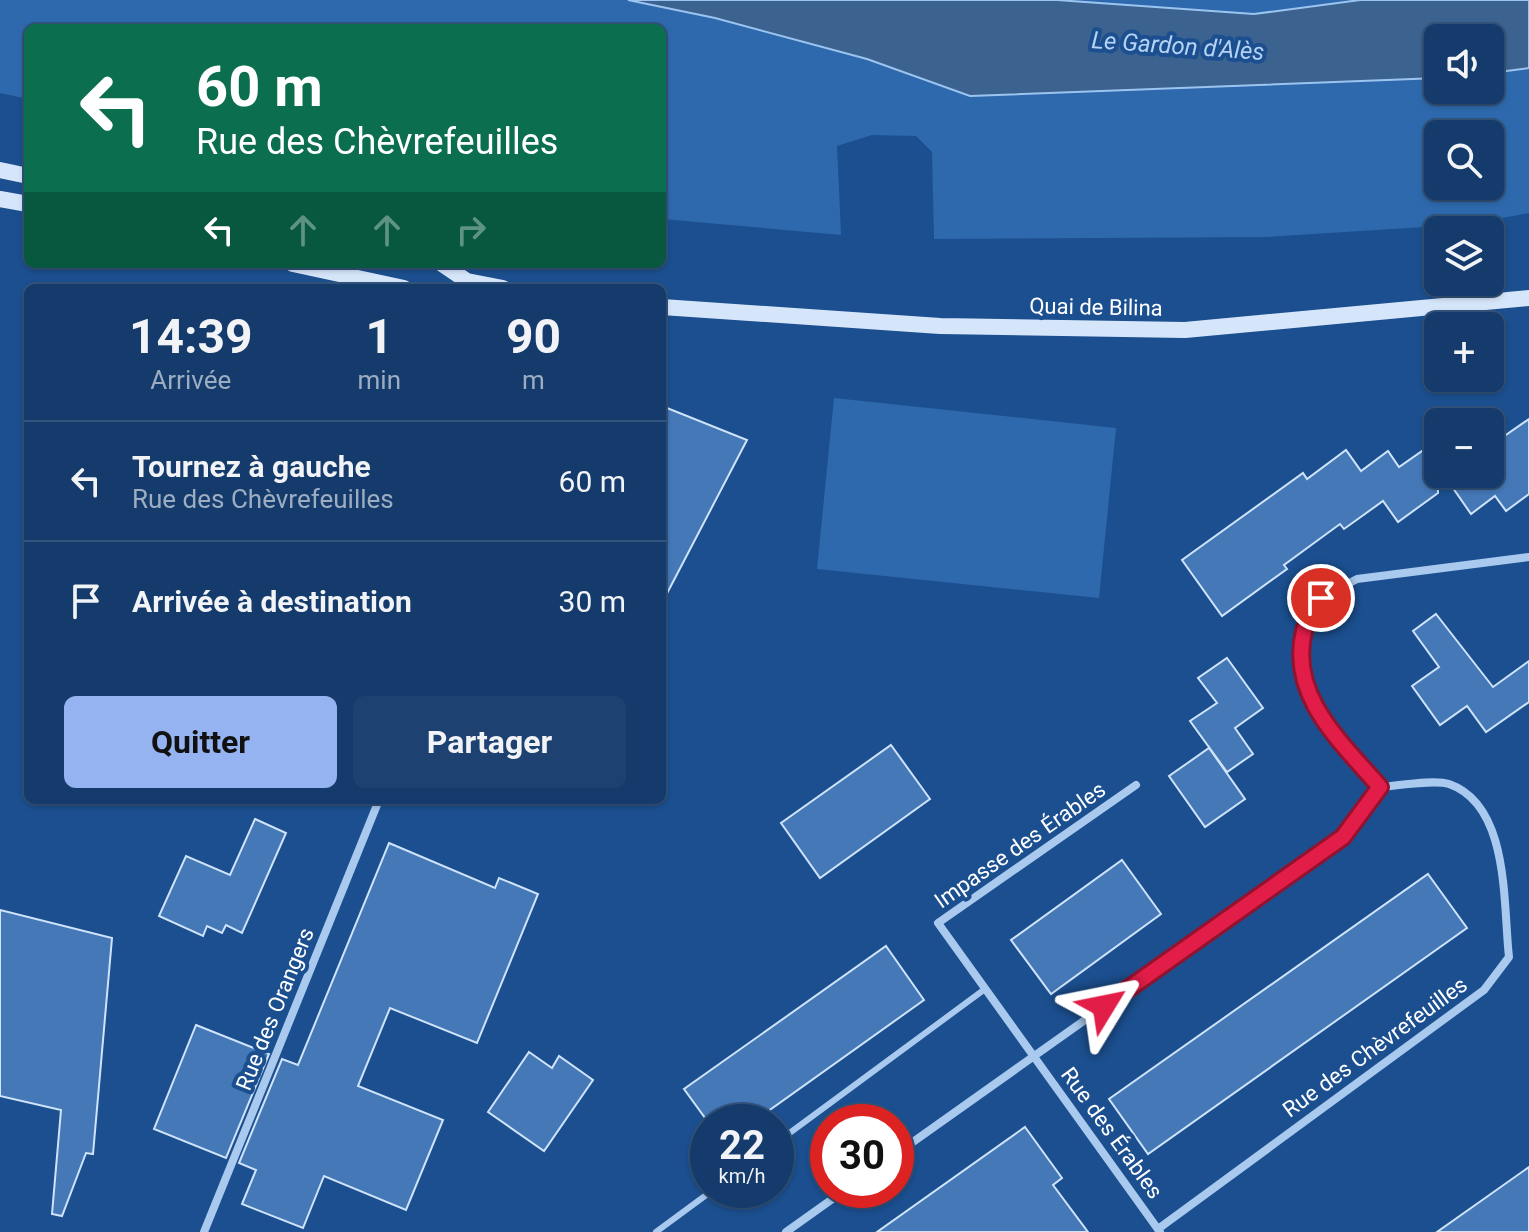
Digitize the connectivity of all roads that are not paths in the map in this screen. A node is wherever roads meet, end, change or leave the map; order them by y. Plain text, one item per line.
1 (0, 170) edge
2 (24, 175) edge
3 (0, 199) edge
4 (24, 203) edge
5 (312, 268) edge
6 (448, 268) edge
7 (467, 281) junction
8 (386, 284) edge
9 (459, 284) edge
10 (482, 284) edge
11 (1529, 298) edge
12 (666, 307) edge
13 (1529, 557) edge
14 (1136, 785) dead end
15 (1380, 787) junction
16 (377, 804) edge
17 (985, 989) junction
18 (1034, 1056) junction
19 (794, 1130) edge
20 (914, 1141) edge
21 (690, 1207) edge
22 (820, 1208) edge
23 (1159, 1231) edge
24 (204, 1232) edge
25 (656, 1232) edge
26 (786, 1232) edge

1 - 2 main road
3 - 4 main road
5 - 8 main road
6 - 7 main road
7 - 9 main road
7 - 10 main road
11 - 12 main road, Quai de Bilina
13 - 15 street
14 - 17 street, Impasse des Érables
15 - 18 street
15 - 23 street, Rue des Chèvrefeuilles
16 - 24 street, Rue des Orangers
17 - 18 street, Impasse des Érables
17 - 19 lane
18 - 20 street
18 - 23 street, Rue des Érables
21 - 25 lane
22 - 26 street

